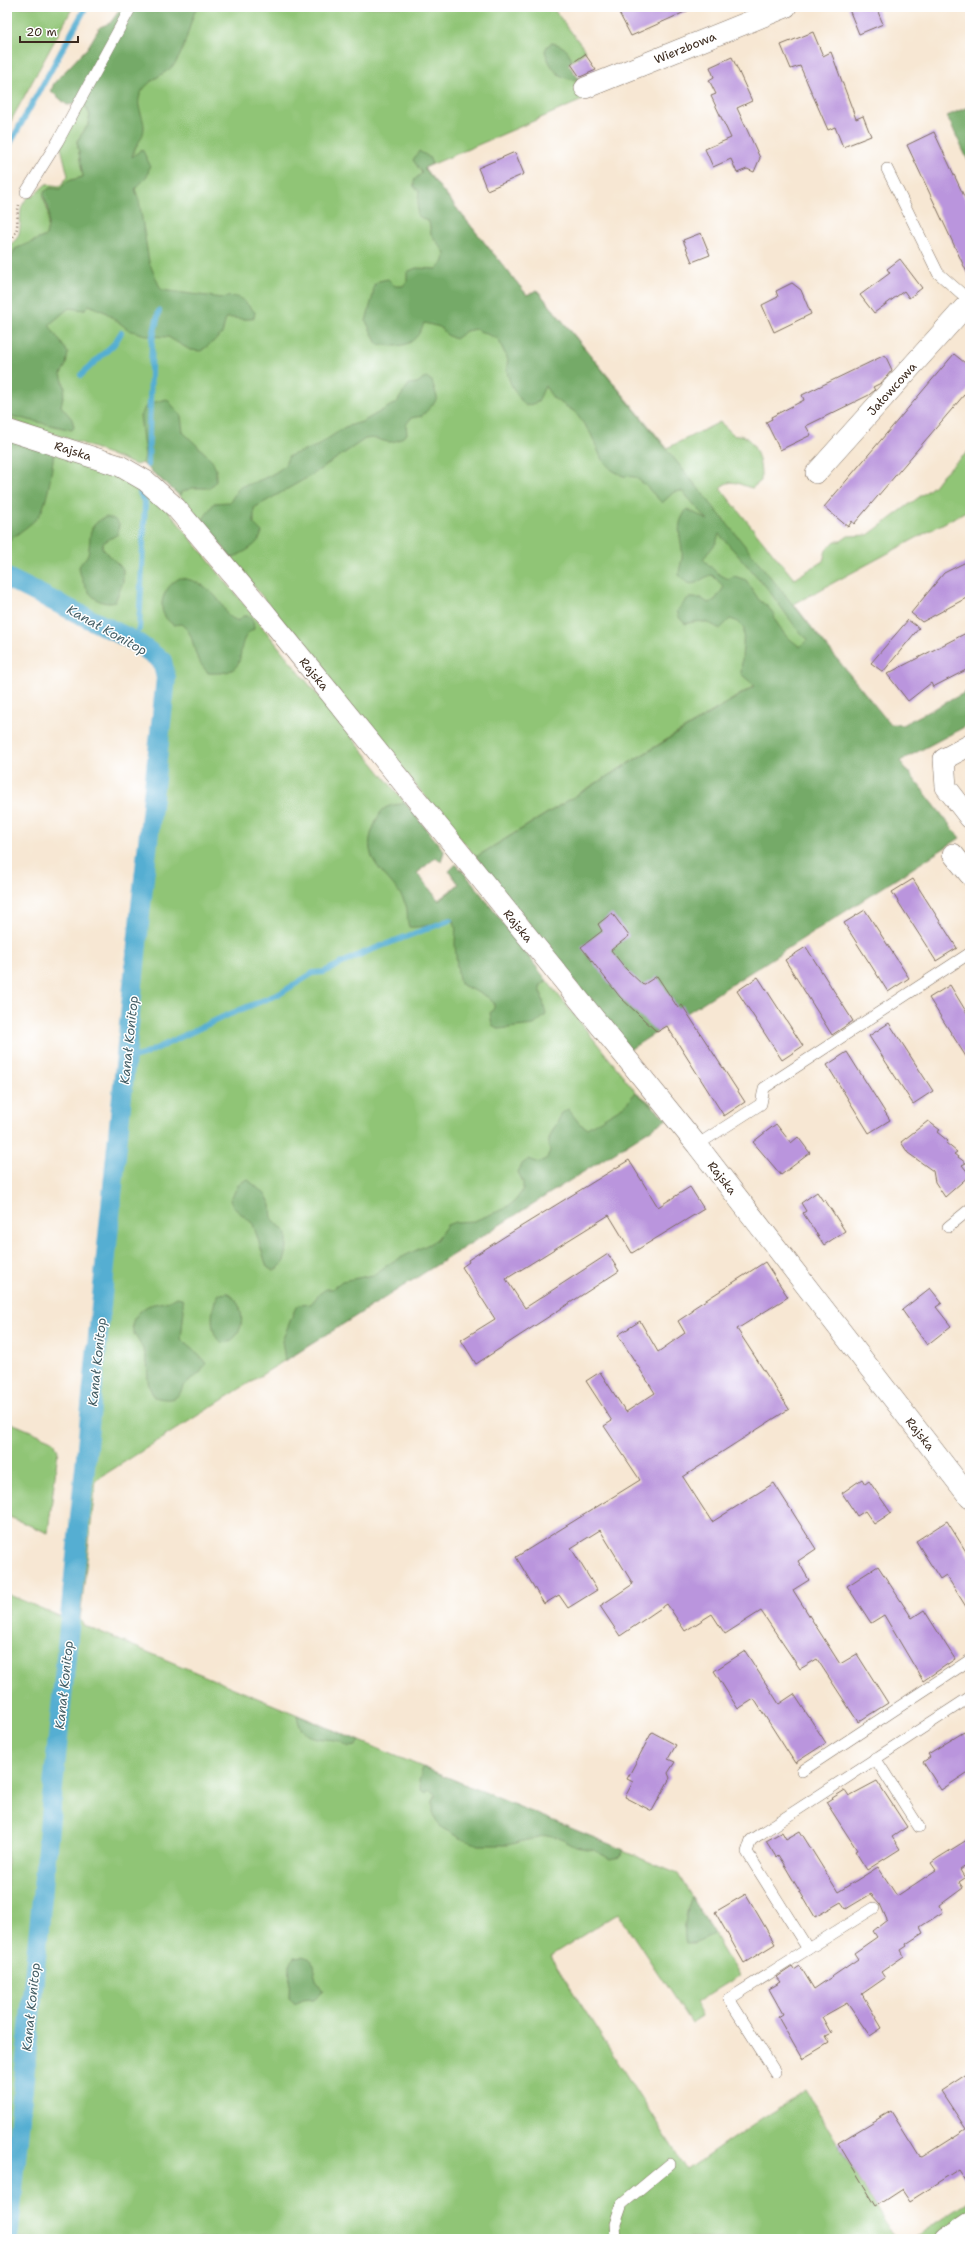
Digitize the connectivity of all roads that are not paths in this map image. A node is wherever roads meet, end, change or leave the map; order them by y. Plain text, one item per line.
1 (131, 7) edge
2 (786, 7) edge
3 (585, 88) dead end
4 (887, 169) dead end
5 (26, 192) road end
6 (970, 301) edge
7 (970, 306) edge
8 (7, 430) edge
9 (816, 473) dead end
10 (970, 745) edge
11 (970, 818) edge
12 (953, 854) dead end
13 (970, 875) edge
14 (970, 953) edge
15 (697, 1145) junction
16 (970, 1209) edge
17 (948, 1227) dead end
18 (970, 1498) edge
19 (970, 1660) edge
20 (970, 1697) edge
21 (875, 1758) junction
22 (802, 1770) dead end
23 (920, 1827) dead end
24 (874, 1908) dead end
25 (808, 1949) junction
26 (775, 2072) dead end
27 (670, 2164) dead end
28 (970, 2223) edge
29 (616, 2239) edge
30 (946, 2239) edge

1 - 5 lane
2 - 3 street, Wierzbowa
4 - 6 lane
7 - 9 street, Jałowcowa
8 - 15 street, Rajska
10 - 11 street
12 - 13 street
14 - 15 lane
15 - 18 street, Rajska
16 - 17 lane
19 - 22 lane
20 - 21 lane
21 - 23 lane
21 - 25 lane
24 - 25 lane
25 - 26 lane
27 - 29 lane
28 - 30 street

